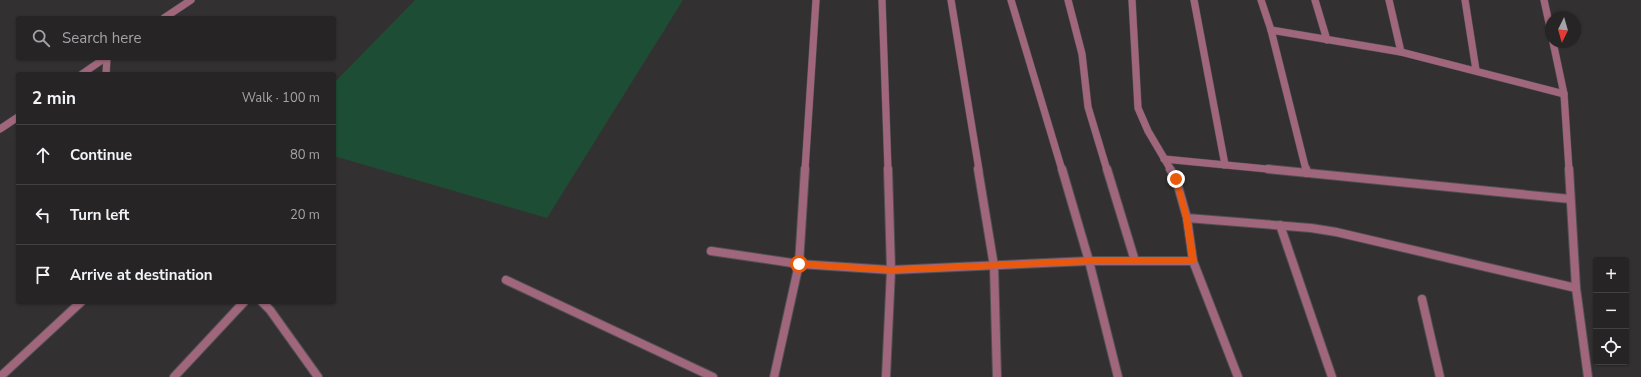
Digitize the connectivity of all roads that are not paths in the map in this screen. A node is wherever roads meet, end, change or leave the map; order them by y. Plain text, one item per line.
1 (190, 0) edge
2 (816, 0) edge
3 (882, 0) edge
4 (951, 0) edge
5 (1011, 0) edge
6 (1068, 0) edge
7 (1132, 0) edge
8 (1194, 0) edge
9 (1261, 0) edge
10 (1315, 0) edge
11 (1389, 0) edge
12 (1465, 0) edge
13 (1544, 0) edge
14 (1547, 12) edge
15 (167, 16) edge
16 (1271, 30) junction
17 (1327, 40) junction
18 (1554, 48) edge
19 (1401, 52) junction
20 (103, 60) edge
21 (106, 60) edge
22 (1476, 70) junction
23 (85, 72) edge
24 (106, 72) edge
25 (1564, 94) junction
26 (16, 118) edge
27 (0, 129) edge
28 (1164, 159) junction
29 (1225, 165) junction
30 (1306, 173) junction
31 (1570, 198) junction
32 (1187, 218) junction
33 (1280, 225) junction
34 (711, 251) dead end
35 (1089, 261) junction
36 (1135, 261) junction
37 (1193, 261) junction
38 (799, 264) junction
39 (994, 266) junction
40 (891, 270) junction
41 (506, 280) dead end
42 (1576, 288) junction
43 (1422, 299) dead end
44 (79, 304) edge
45 (242, 304) edge
46 (264, 304) edge
47 (0, 377) edge
48 (174, 377) edge
49 (318, 377) edge
50 (713, 377) edge
51 (774, 377) edge
52 (886, 377) edge
53 (997, 377) edge
54 (1118, 377) edge
55 (1238, 377) edge
56 (1332, 377) edge
57 (1440, 377) edge
58 (1588, 377) edge

1 - 15 street
2 - 38 street
3 - 40 street
4 - 39 street
5 - 35 street
6 - 36 street
7 - 28 street
8 - 29 street
9 - 16 street
10 - 17 street
11 - 19 street
12 - 22 street
13 - 14 street
16 - 17 street
16 - 30 street
17 - 19 street
18 - 25 street
19 - 22 street
20 - 23 street
21 - 24 street
22 - 25 street
25 - 31 street
26 - 27 street
28 - 29 street
28 - 32 street
29 - 30 street
30 - 31 street
31 - 42 street
32 - 33 street
32 - 37 street
33 - 42 street
33 - 56 street
34 - 38 street
35 - 36 street
35 - 39 street
35 - 54 street
36 - 37 street
37 - 55 street
38 - 40 street
38 - 51 street
39 - 40 street
39 - 53 street
40 - 52 street
41 - 50 street
42 - 58 street
43 - 57 street
44 - 47 street
45 - 48 street
46 - 49 street

